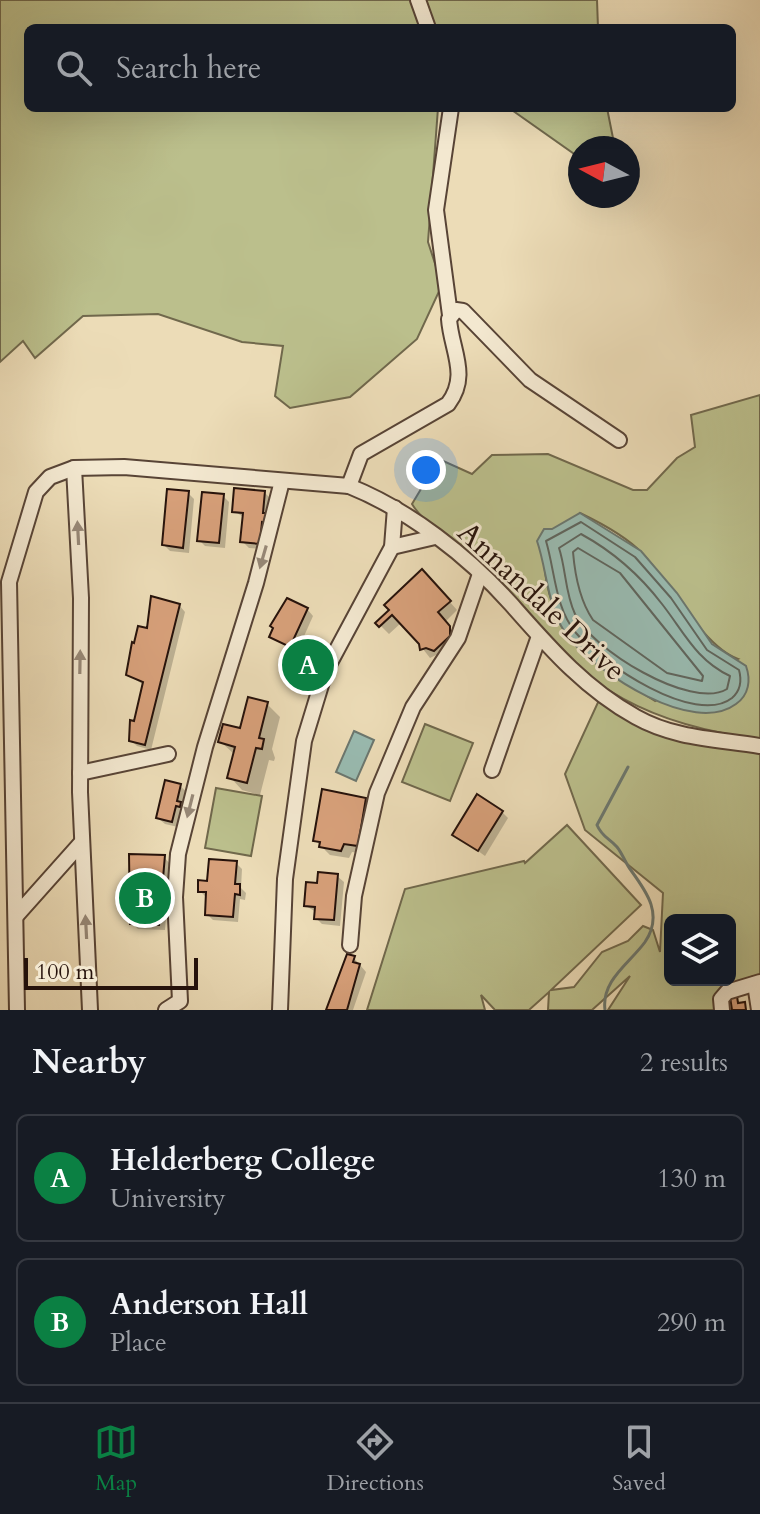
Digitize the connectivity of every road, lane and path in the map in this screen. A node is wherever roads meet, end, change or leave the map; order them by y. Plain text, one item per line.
1 (418, 0) edge
2 (427, 24) edge
3 (450, 112) edge
4 (450, 315) junction
5 (619, 440) dead end
6 (74, 468) junction
7 (282, 481) junction
8 (349, 486) junction
9 (395, 508) junction
10 (435, 537) junction
11 (392, 547) junction
12 (480, 574) junction
13 (538, 639) junction
14 (760, 746) edge
15 (168, 754) dead end
16 (492, 770) dead end
17 (80, 773) junction
18 (82, 842) junction
19 (16, 916) junction
20 (350, 945) dead end
21 (757, 983) edge
22 (180, 1006) edge
23 (17, 1010) edge
24 (90, 1010) edge
25 (166, 1010) edge
26 (280, 1010) edge
27 (722, 1010) edge
28 (759, 1010) edge

1 - 2 street
3 - 4 street
4 - 5 street
4 - 8 street
6 - 7 street, Annandale Drive
17 -> 6 street
6 - 19 street, Annandale Drive
7 - 8 street, Annandale Drive
7 -> 22 street
8 - 9 street, Annandale Drive
9 - 10 street, Annandale Drive
9 - 11 street
10 - 11 street
10 - 12 street, Annandale Drive
11 - 26 street
12 - 13 street, Annandale Drive
12 - 20 street
13 - 14 street, Annandale Drive
13 - 16 street
15 - 17 street
17 - 18 street
18 - 19 street
24 -> 18 street
19 - 23 street
21 - 27 street
21 - 28 street
22 - 25 street

